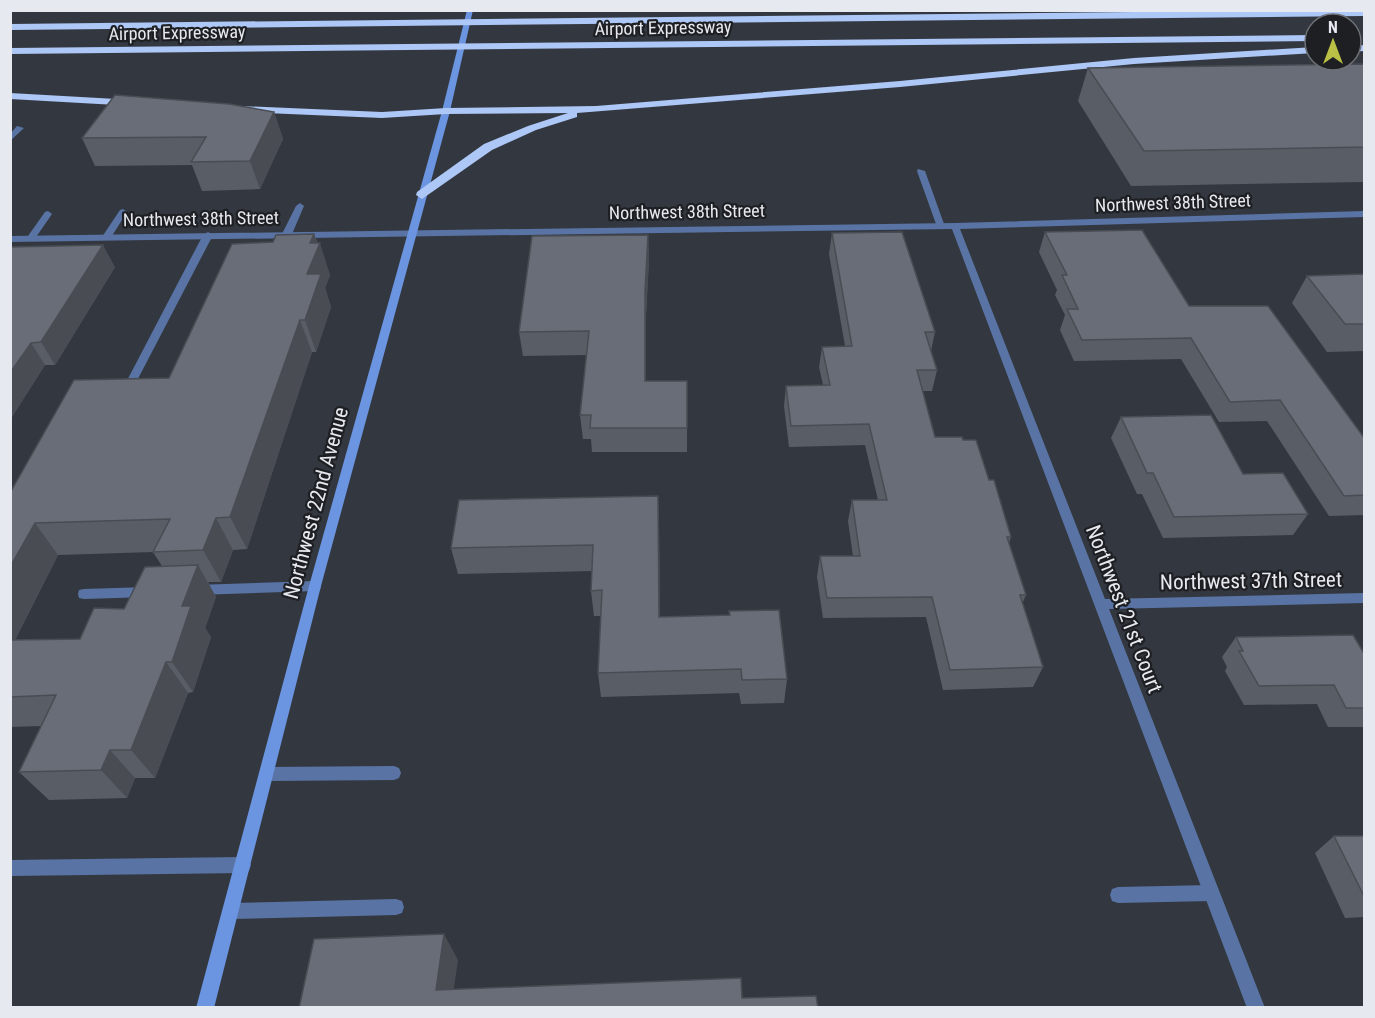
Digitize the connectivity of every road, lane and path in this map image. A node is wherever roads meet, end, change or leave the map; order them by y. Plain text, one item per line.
1 (470, 10) edge
2 (1365, 13) edge
3 (10, 27) edge
4 (1303, 38) edge
5 (10, 51) edge
6 (1303, 51) edge
7 (10, 96) edge
8 (140, 104) edge
9 (224, 108) edge
10 (596, 109) junction
11 (446, 111) junction
12 (20, 128) dead end
13 (10, 140) edge
14 (921, 171) dead end
15 (422, 195) junction
16 (300, 206) dead end
17 (123, 212) dead end
18 (48, 214) dead end
19 (1365, 214) edge
20 (940, 224) junction
21 (955, 226) junction
22 (411, 232) junction
23 (287, 234) junction
24 (208, 235) junction
25 (107, 237) junction
26 (10, 238) edge
27 (31, 238) junction
28 (123, 396) edge
29 (315, 586) junction
30 (164, 591) edge
31 (187, 591) edge
32 (84, 594) dead end
33 (1365, 598) edge
34 (1102, 604) junction
35 (394, 773) dead end
36 (267, 774) junction
37 (243, 865) junction
38 (10, 868) edge
39 (1211, 893) junction
40 (1118, 895) dead end
41 (396, 907) dead end
42 (231, 911) junction
43 (206, 1008) edge
44 (1256, 1008) edge

1 - 11 main road, Northwest 22nd Avenue
2 - 3 highway, Airport Expressway
4 - 5 highway, Airport Expressway
6 - 10 highway
7 - 8 highway
9 - 11 highway
10 - 11 highway
10 - 15 highway
11 - 15 main road, Northwest 22nd Avenue
12 - 13 street
14 - 20 street
15 - 22 main road, Northwest 22nd Avenue
16 - 23 street
17 - 25 street
18 - 27 street
19 - 21 street, Northwest 38th Street
20 - 21 street, Northwest 38th Street
20 - 22 street, Northwest 38th Street
21 - 34 street, Northwest 21st Court
22 - 23 street, Northwest 38th Street
22 - 29 main road, Northwest 22nd Avenue
23 - 24 street, Northwest 38th Street
24 - 25 street, Northwest 38th Street
24 - 28 street
25 - 27 street, Northwest 38th Street
26 - 27 street, Northwest 38th Street
29 - 31 street
29 - 36 main road, Northwest 22nd Avenue
30 - 32 street
33 - 34 street, Northwest 37th Street
34 - 39 street, Northwest 21st Court
35 - 36 street
36 - 37 main road, Northwest 22nd Avenue
37 - 38 street
37 - 42 main road, Northwest 22nd Avenue
39 - 40 street
39 - 44 street, Northwest 21st Court
41 - 42 street
42 - 43 main road, Northwest 22nd Avenue

